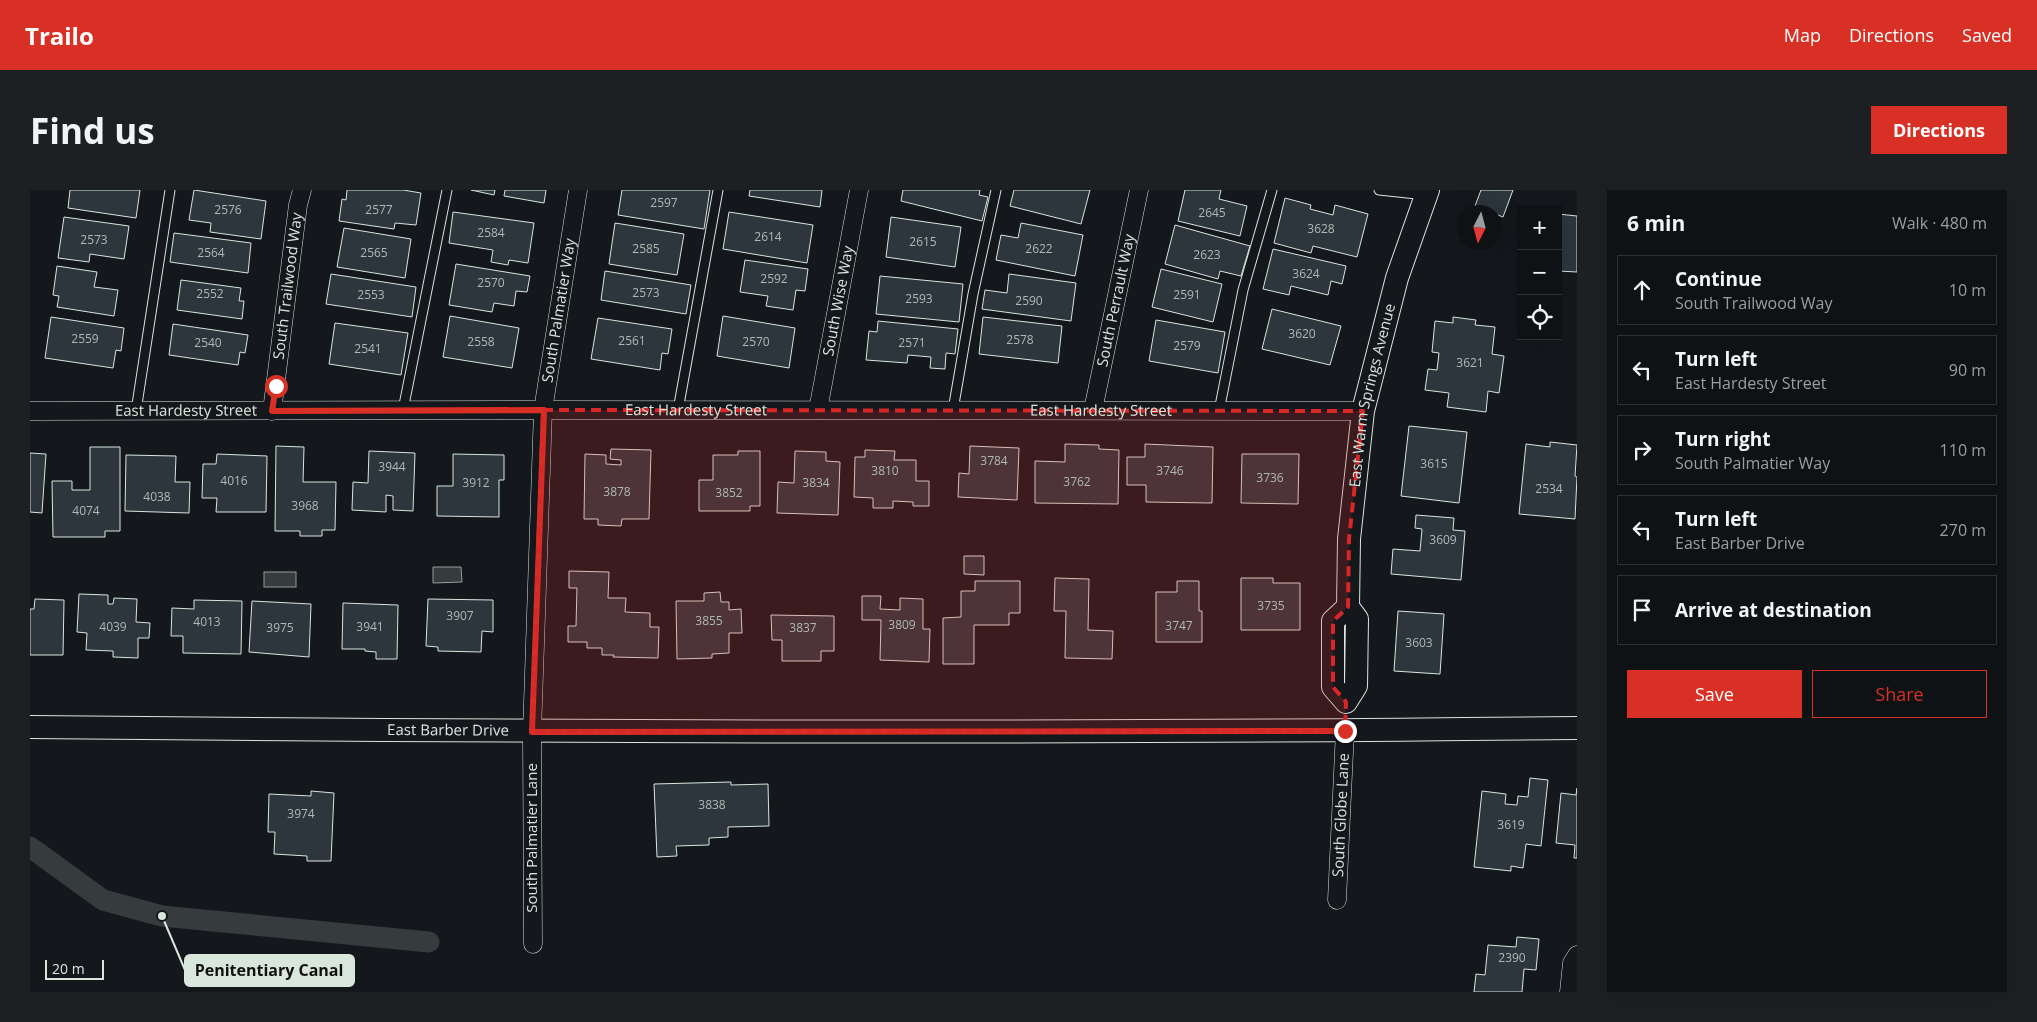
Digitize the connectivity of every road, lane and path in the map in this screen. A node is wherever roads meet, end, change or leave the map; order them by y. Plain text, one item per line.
1 (170, 190) edge
2 (302, 190) edge
3 (447, 190) edge
4 (578, 190) edge
5 (718, 190) edge
6 (859, 190) edge
7 (996, 190) edge
8 (1139, 190) edge
9 (1272, 190) edge
10 (1379, 190) edge
11 (1427, 192) edge
12 (403, 410) junction
13 (544, 410) junction
14 (678, 410) junction
15 (818, 410) junction
16 (953, 410) junction
17 (1093, 410) junction
18 (1219, 410) junction
19 (136, 411) junction
20 (272, 411) junction
21 (1363, 411) junction
22 (30, 412) edge
23 (30, 727) edge
24 (1577, 728) edge
25 (1345, 731) junction
26 (532, 732) junction
27 (1337, 900) dead end
28 (533, 944) dead end
29 (1577, 955) edge
30 (1569, 992) edge

1 - 19 lane
2 - 20 street, South Trailwood Way
3 - 12 lane
4 - 13 street, South Palmatier Way
5 - 14 lane
6 - 15 street, South Wise Way
7 - 16 lane
8 - 17 street, South Perrault Way
9 - 18 lane
10 - 11 lane
11 - 21 street, East Warm Springs Avenue
12 - 13 street, East Hardesty Street
12 - 20 street, East Hardesty Street
13 - 14 street, East Hardesty Street
13 - 26 street, South Palmatier Way
14 - 15 street, East Hardesty Street
15 - 16 street, East Hardesty Street
16 - 17 street, East Hardesty Street
17 - 18 street, East Hardesty Street
18 - 21 street, East Hardesty Street
19 - 20 street, East Hardesty Street
19 - 22 street, East Hardesty Street
21 - 25 street, East Warm Springs Avenue
23 - 26 street, East Barber Drive
24 - 25 street
25 - 26 street, East Barber Drive
25 - 27 street, South Globe Lane
26 - 28 street, South Palmatier Lane
29 - 30 street

